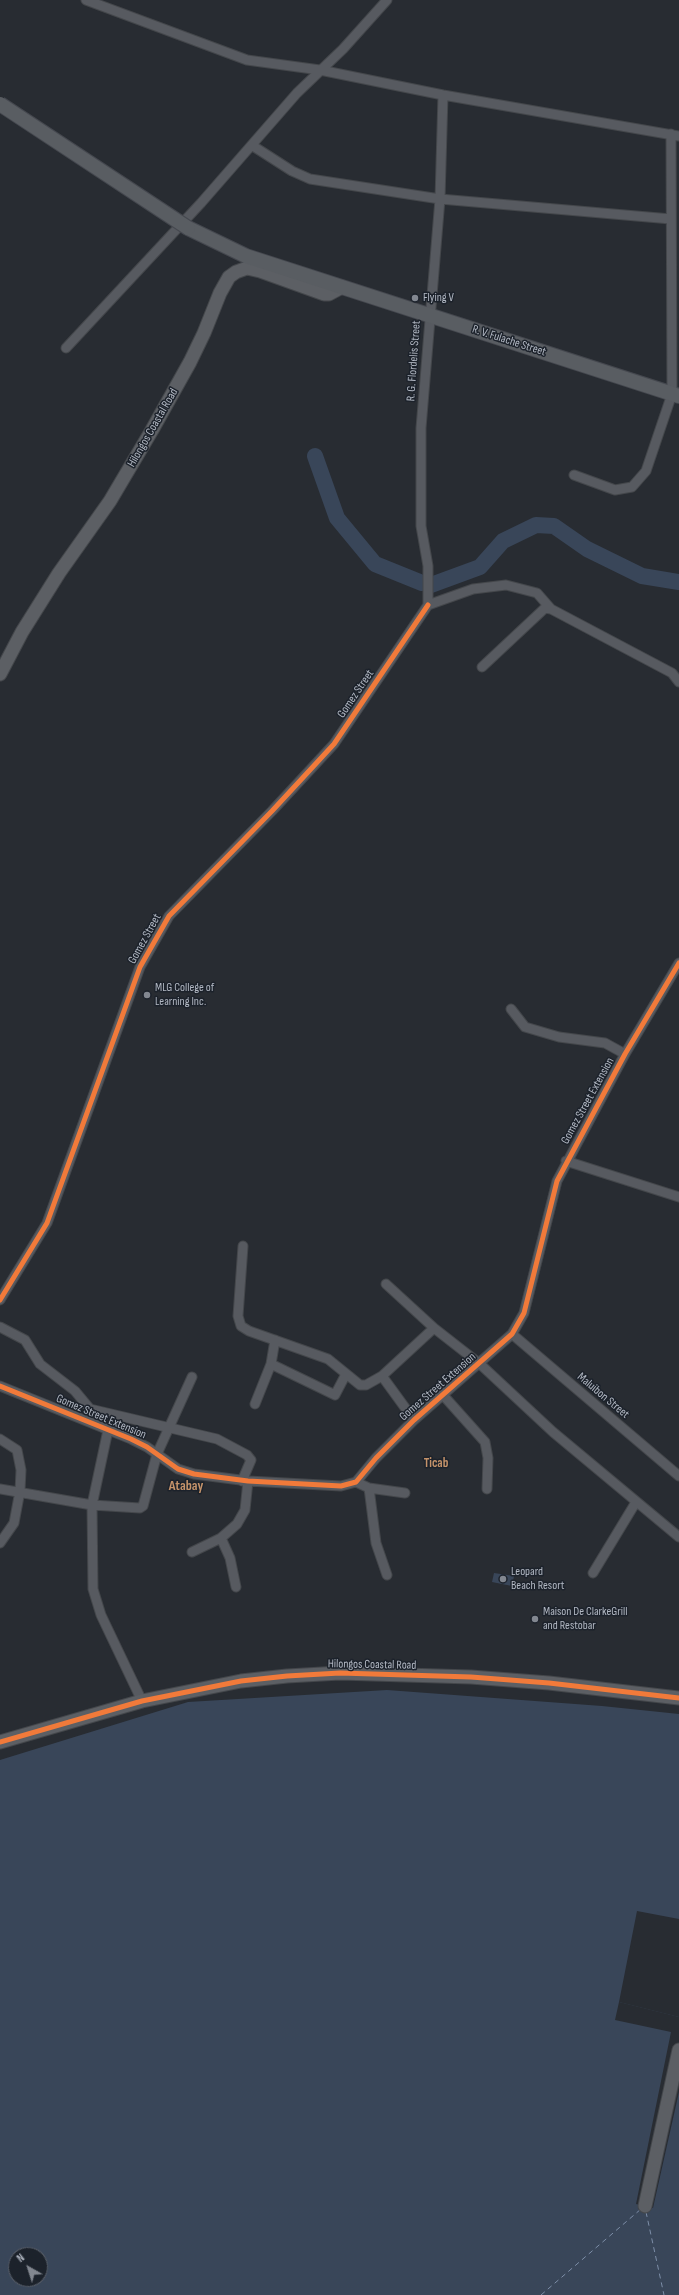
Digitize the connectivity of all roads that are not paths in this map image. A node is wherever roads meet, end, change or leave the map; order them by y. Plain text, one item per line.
1 (86, 0) edge
2 (387, 0) edge
3 (320, 70) junction
4 (443, 95) junction
5 (0, 104) edge
6 (675, 135) edge
7 (253, 146) junction
8 (440, 199) junction
9 (671, 219) junction
10 (340, 286) junction
11 (430, 315) junction
12 (66, 348) dead end
13 (675, 395) edge
14 (574, 475) dead end
15 (428, 605) junction
16 (551, 609) junction
17 (482, 667) dead end
18 (0, 674) edge
19 (679, 682) edge
20 (679, 963) edge
21 (511, 1009) dead end
22 (625, 1054) junction
23 (566, 1161) junction
24 (679, 1197) edge
25 (242, 1246) dead end
26 (386, 1284) dead end
27 (0, 1300) edge
28 (0, 1327) edge
29 (434, 1328) junction
30 (512, 1334) junction
31 (275, 1340) junction
32 (271, 1364) junction
33 (480, 1364) junction
34 (346, 1374) junction
35 (382, 1376) junction
36 (192, 1378) dead end
37 (0, 1386) edge
38 (443, 1394) junction
39 (255, 1404) dead end
40 (414, 1420) junction
41 (167, 1428) junction
42 (108, 1430) junction
43 (0, 1440) edge
44 (157, 1454) junction
45 (679, 1476) edge
46 (245, 1481) junction
47 (356, 1482) junction
48 (369, 1488) junction
49 (0, 1489) edge
50 (487, 1489) dead end
51 (20, 1491) junction
52 (405, 1493) dead end
53 (636, 1502) junction
54 (92, 1505) junction
55 (679, 1537) edge
56 (221, 1538) junction
57 (0, 1543) edge
58 (192, 1552) dead end
59 (593, 1573) dead end
60 (387, 1575) dead end
61 (236, 1587) dead end
62 (679, 1698) edge
63 (142, 1701) junction
64 (0, 1742) edge
65 (679, 2050) edge
66 (645, 2206) dead end

1 - 3 street
2 - 3 street
3 - 4 street
3 - 7 street
4 - 6 street
4 - 8 street, R. G. Flordelis Street
5 - 10 main road, R. V. Fulache Street, bridge
6 - 9 street
7 - 8 street
7 - 12 street
8 - 9 street
8 - 11 street, R. G. Flordelis Street
9 - 13 street
10 - 11 main road, R. V. Fulache Street
10 - 18 street, Hilongos Coastal Road
11 - 13 main road, R. V. Fulache Street
11 - 15 street, R. G. Flordelis Street
13 - 14 street
15 - 16 street
15 - 27 street, Gomez Street
16 - 17 street
16 - 19 street
20 - 22 street, Gomez Street Extension
21 - 22 street
22 - 23 street, Gomez Street Extension
23 - 24 street
23 - 30 street, Gomez Street Extension
25 - 31 street
26 - 29 street
28 - 41 street
29 - 33 street
29 - 35 street
30 - 33 street, Gomez Street Extension
30 - 45 street, Maluibon Street
31 - 32 street
31 - 34 street
32 - 34 street
32 - 39 street
33 - 38 street, Gomez Street Extension
33 - 53 street
34 - 35 street
35 - 40 street
36 - 41 street
37 - 42 street, Gomez Street Extension
38 - 40 street, Gomez Street Extension
38 - 50 street
40 - 47 street, Gomez Street Extension
41 - 44 street
41 - 46 street
42 - 44 street, Gomez Street Extension
42 - 54 street
43 - 51 street
44 - 46 street, Gomez Street Extension
44 - 54 street
46 - 47 street, Gomez Street Extension
46 - 56 street
47 - 48 street
48 - 52 street
48 - 60 street
49 - 51 street
51 - 54 street
51 - 57 street
53 - 55 street
53 - 59 street
54 - 63 street
56 - 58 street
56 - 61 street
62 - 63 street, Hilongos Coastal Road
63 - 64 street, Hilongos Coastal Road
65 - 66 street

